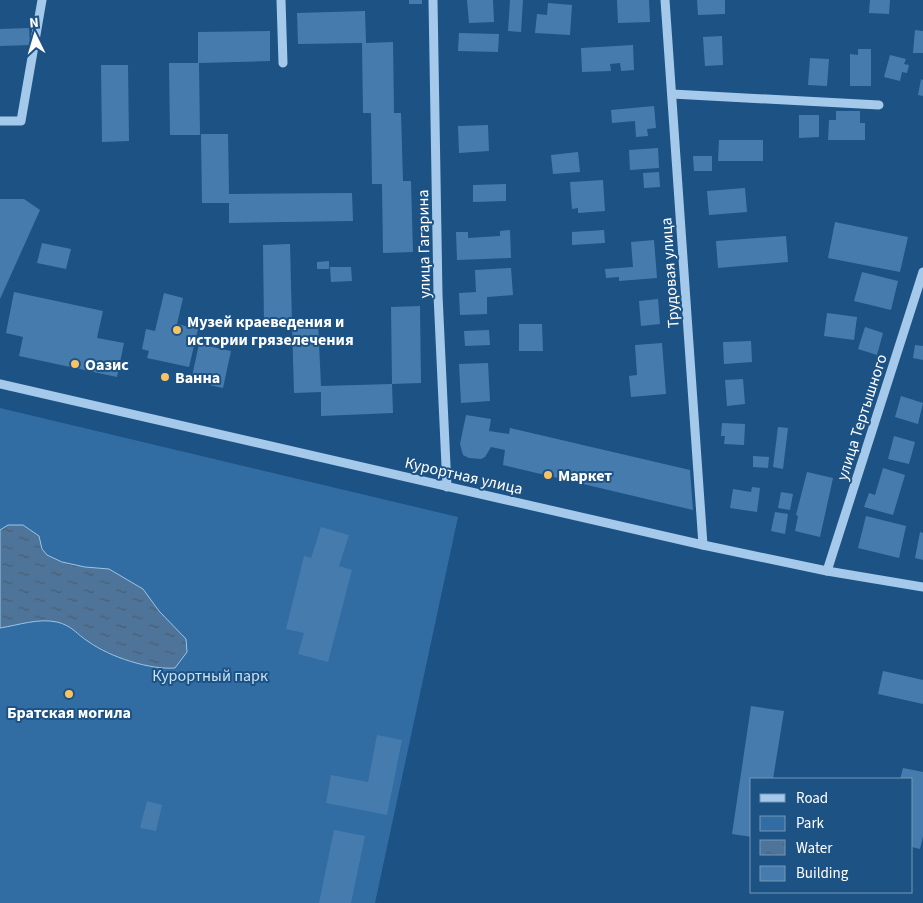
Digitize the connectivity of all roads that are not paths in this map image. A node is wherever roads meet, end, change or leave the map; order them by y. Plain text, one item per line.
1 (42, 0) edge
2 (281, 0) edge
3 (433, 0) edge
4 (664, 0) edge
5 (283, 63) dead end
6 (672, 94) junction
7 (879, 105) dead end
8 (0, 121) edge
9 (923, 272) edge
10 (0, 384) edge
11 (447, 486) junction
12 (703, 544) junction
13 (827, 571) junction
14 (923, 587) edge

1 - 8 street
2 - 5 street
3 - 11 street, улица Гагарина
4 - 6 street, Трудовая улица
6 - 7 street
6 - 12 street, Трудовая улица
9 - 13 street, улица Тертышного
10 - 11 street, Курортная улица
11 - 12 street, Курортная улица
12 - 13 street, Курортная улица
13 - 14 street, Курортная улица

